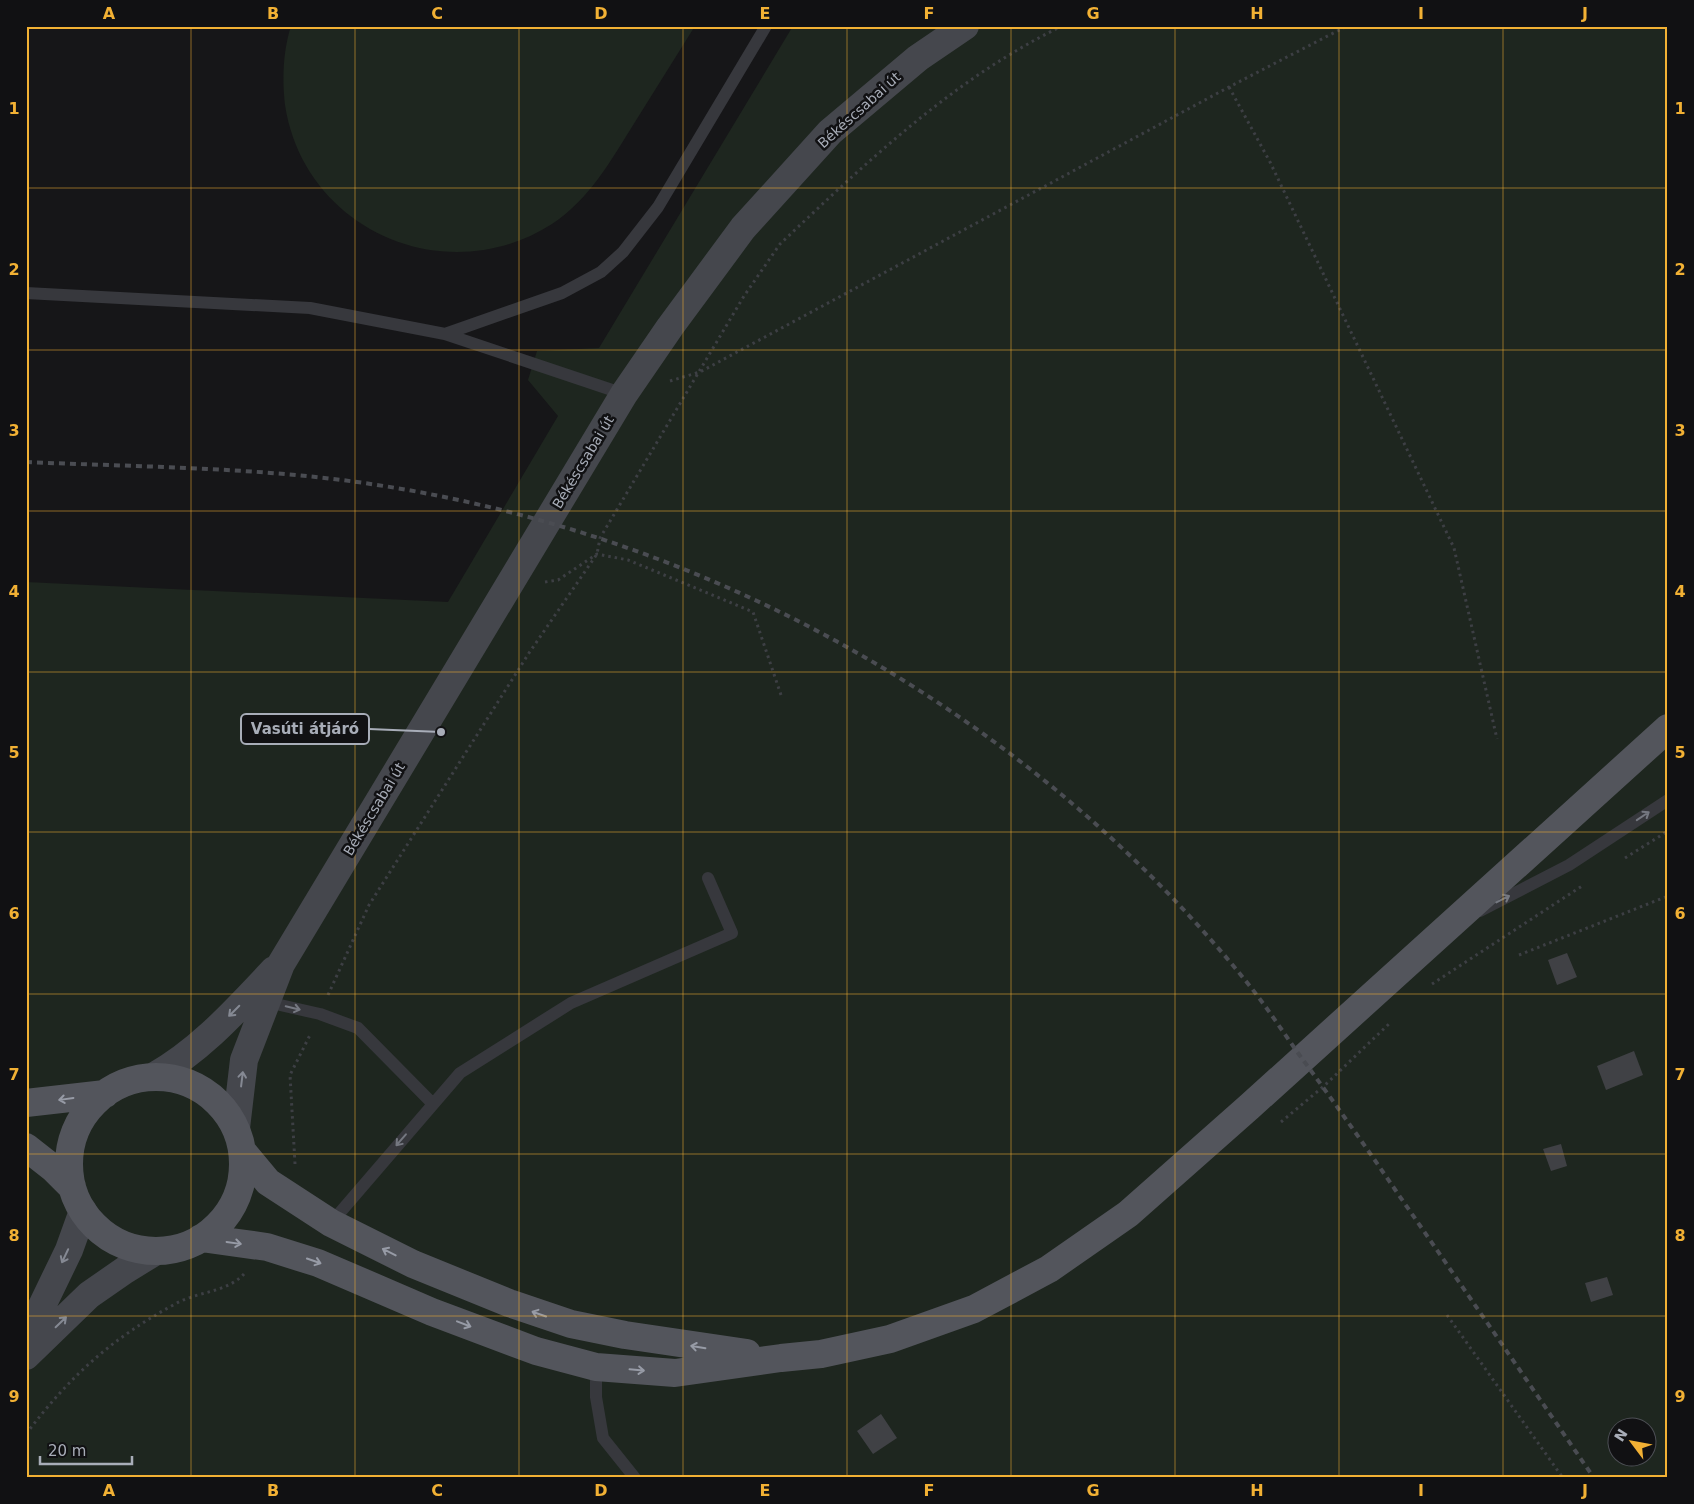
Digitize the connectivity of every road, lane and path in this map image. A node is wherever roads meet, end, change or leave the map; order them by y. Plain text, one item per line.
1 (766, 26) edge
2 (965, 26) edge
3 (1062, 26) edge
4 (1347, 26) edge
5 (1229, 87) junction
6 (26, 293) edge
7 (445, 334) junction
8 (700, 372) junction
9 (624, 394) junction
10 (597, 554) junction
11 (509, 586) junction
12 (781, 695) dead end
13 (1668, 728) edge
14 (1497, 739) dead end
15 (1668, 800) edge
16 (1668, 831) edge
17 (1619, 862) dead end
18 (708, 878) dead end
19 (1586, 883) dead end
20 (1668, 896) edge
21 (1444, 929) junction
22 (1519, 955) dead end
23 (281, 964) junction
24 (1431, 985) dead end
25 (267, 1002) junction
26 (320, 1014) junction
27 (1395, 1018) dead end
28 (153, 1076) junction
29 (105, 1094) junction
30 (26, 1103) edge
31 (433, 1104) junction
32 (1277, 1125) dead end
33 (239, 1140) junction
34 (26, 1147) edge
35 (78, 1199) junction
36 (295, 1202) junction
37 (331, 1222) junction
38 (201, 1238) junction
39 (267, 1247) junction
40 (156, 1251) junction
41 (1448, 1316) dead end
42 (26, 1342) edge
43 (781, 1358) junction
44 (596, 1367) junction
45 (26, 1434) edge
46 (635, 1478) edge
47 (1563, 1478) edge

1 - 7 lane
2 - 9 street, Békéscsabai út
3 - 8 path
4 - 5 path
5 - 8 path
5 - 14 path
6 - 7 lane
7 - 9 lane
8 - 9 path
8 - 10 path
9 - 11 street, Békéscsabai út
10 - 11 path
10 - 12 path
10 - 26 path
11 - 23 street, Békéscsabai út
13 - 21 main road
21 -> 15 lane
16 - 17 path
18 - 31 lane
19 - 24 path
20 - 22 path
21 - 43 main road
23 - 25 street, Békéscsabai út
23 -> 28 street, Békéscsabai út
25 -> 26 lane
33 -> 25 street, Békéscsabai út
26 - 31 lane
26 - 36 path
27 - 32 path
28 - 29 main road
28 - 33 main road
29 -> 30 main road
29 - 35 main road
31 -> 37 lane
33 - 36 main road
33 - 38 main road
34 - 35 main road
35 - 40 main road
35 -> 42 street
36 - 37 main road
43 -> 37 main road
38 -> 39 main road
38 - 40 main road
39 -> 44 main road
39 - 45 path
42 -> 40 street
41 - 47 path
44 -> 43 main road
44 - 46 lane

